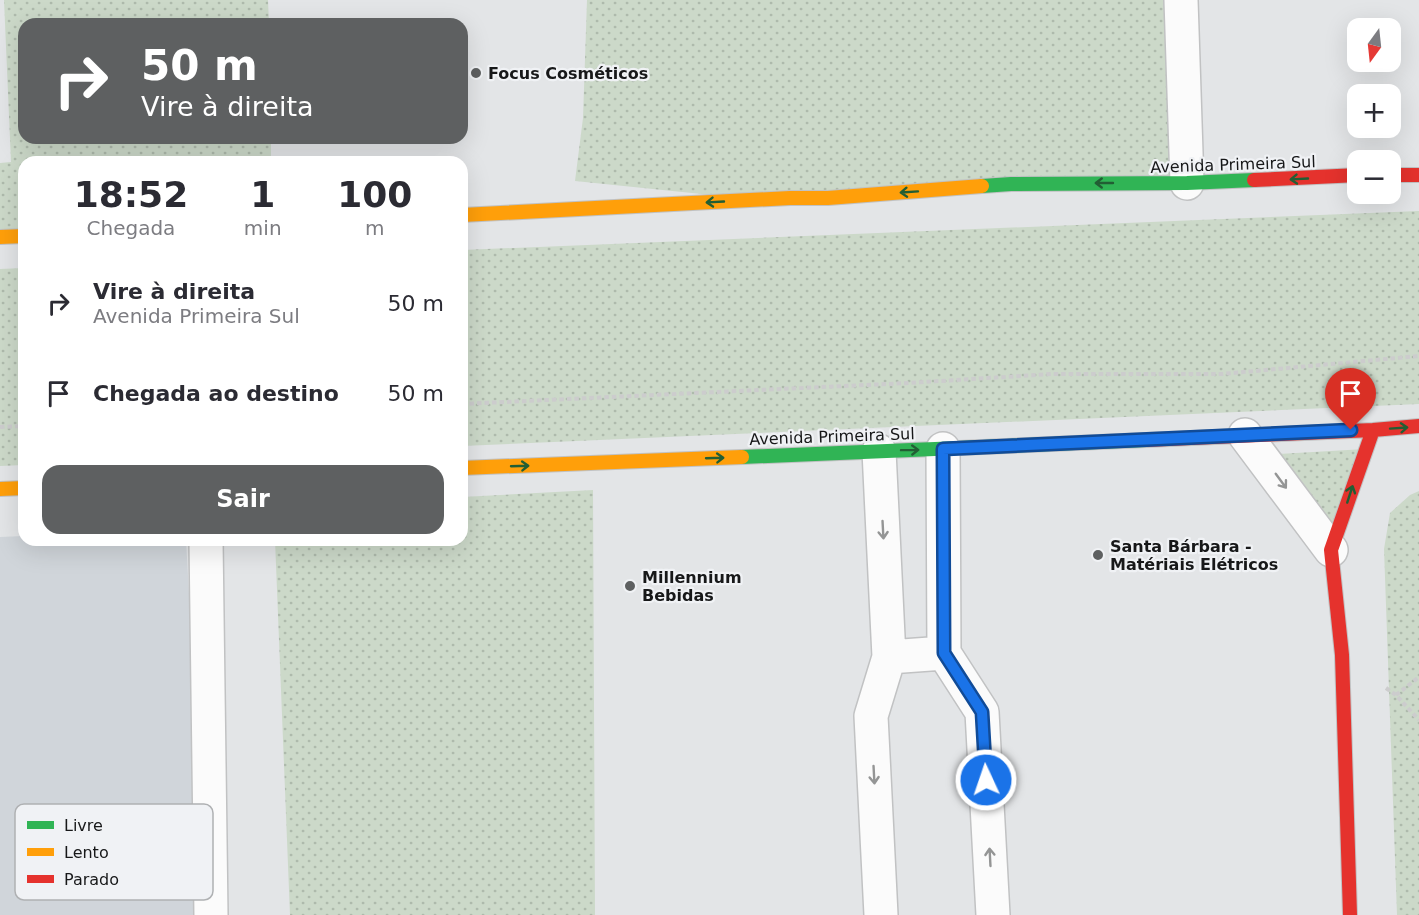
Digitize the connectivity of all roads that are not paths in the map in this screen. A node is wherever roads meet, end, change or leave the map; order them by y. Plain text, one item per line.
1 (1181, 0) edge
2 (1401, 175) edge
3 (1419, 175) edge
4 (1347, 176) edge
5 (1186, 183) junction
6 (468, 215) edge
7 (18, 236) edge
8 (0, 237) edge
9 (1419, 426) edge
10 (1372, 430) junction
11 (1245, 435) junction
12 (943, 449) junction
13 (879, 451) junction
14 (468, 468) edge
15 (18, 488) edge
16 (0, 489) edge
17 (206, 546) edge
18 (1331, 550) junction
19 (944, 653) junction
20 (889, 657) junction
21 (210, 804) edge
22 (211, 900) edge
23 (211, 915) edge
24 (881, 915) edge
25 (993, 915) edge
26 (1350, 915) edge

1 - 5 street
2 - 3 main road
4 -> 5 main road, Avenida Primeira Sul
5 -> 6 main road, Avenida Primeira Sul
7 - 8 main road
10 -> 9 main road, Avenida Primeira Sul
10 - 11 main road, Avenida Primeira Sul
18 -> 10 main road
11 - 12 main road, Avenida Primeira Sul
11 -> 18 street
13 -> 12 main road, Avenida Primeira Sul
12 - 19 street
14 -> 13 main road, Avenida Primeira Sul
13 -> 20 street
15 - 16 main road
17 - 21 street
18 - 26 main road
19 - 20 street
25 -> 19 street
20 -> 24 street
22 - 23 street

